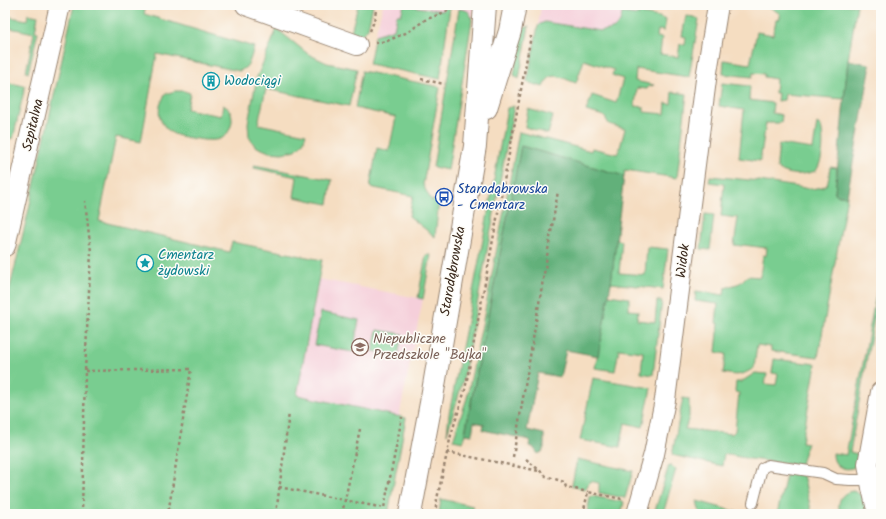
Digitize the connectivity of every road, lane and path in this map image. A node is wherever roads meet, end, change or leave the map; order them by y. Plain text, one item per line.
1 (60, 5) edge
2 (246, 5) edge
3 (377, 5) edge
4 (486, 5) edge
5 (515, 5) edge
6 (718, 5) edge
7 (455, 8) dead end
8 (532, 30) dead end
9 (356, 45) junction
10 (421, 79) dead end
11 (444, 84) dead end
12 (474, 146) junction
13 (558, 190) dead end
14 (85, 201) dead end
15 (5, 246) edge
16 (86, 371) junction
17 (881, 392) edge
18 (289, 413) dead end
19 (402, 418) dead end
20 (360, 429) dead end
21 (447, 452) junction
22 (513, 457) dead end
23 (526, 459) dead end
24 (539, 471) junction
25 (874, 486) edge
26 (279, 487) junction
27 (588, 492) junction
28 (345, 500) junction
29 (753, 503) dead end
30 (631, 507) edge
31 (82, 514) edge
32 (168, 514) edge
33 (276, 514) edge
34 (342, 514) edge
35 (410, 514) edge
36 (435, 514) edge
37 (583, 514) edge
38 (878, 514) edge

1 - 15 street, Szpitalna
2 - 9 street
3 - 9 path
4 - 12 street, Starodąbrowska
5 - 12 street, Starodąbrowska
6 - 30 street, Widok
7 - 9 path
8 - 21 path
10 - 11 path
12 - 35 street, Starodąbrowska
13 - 22 path
14 - 16 path
16 - 31 path
16 - 32 path
17 - 25 street
18 - 26 path
19 - 28 path
20 - 28 path
21 - 24 path
21 - 36 path
23 - 24 path
24 - 27 path
25 - 29 lane
25 - 38 street
26 - 28 path
26 - 33 path
27 - 30 path
27 - 37 path
28 - 34 path

